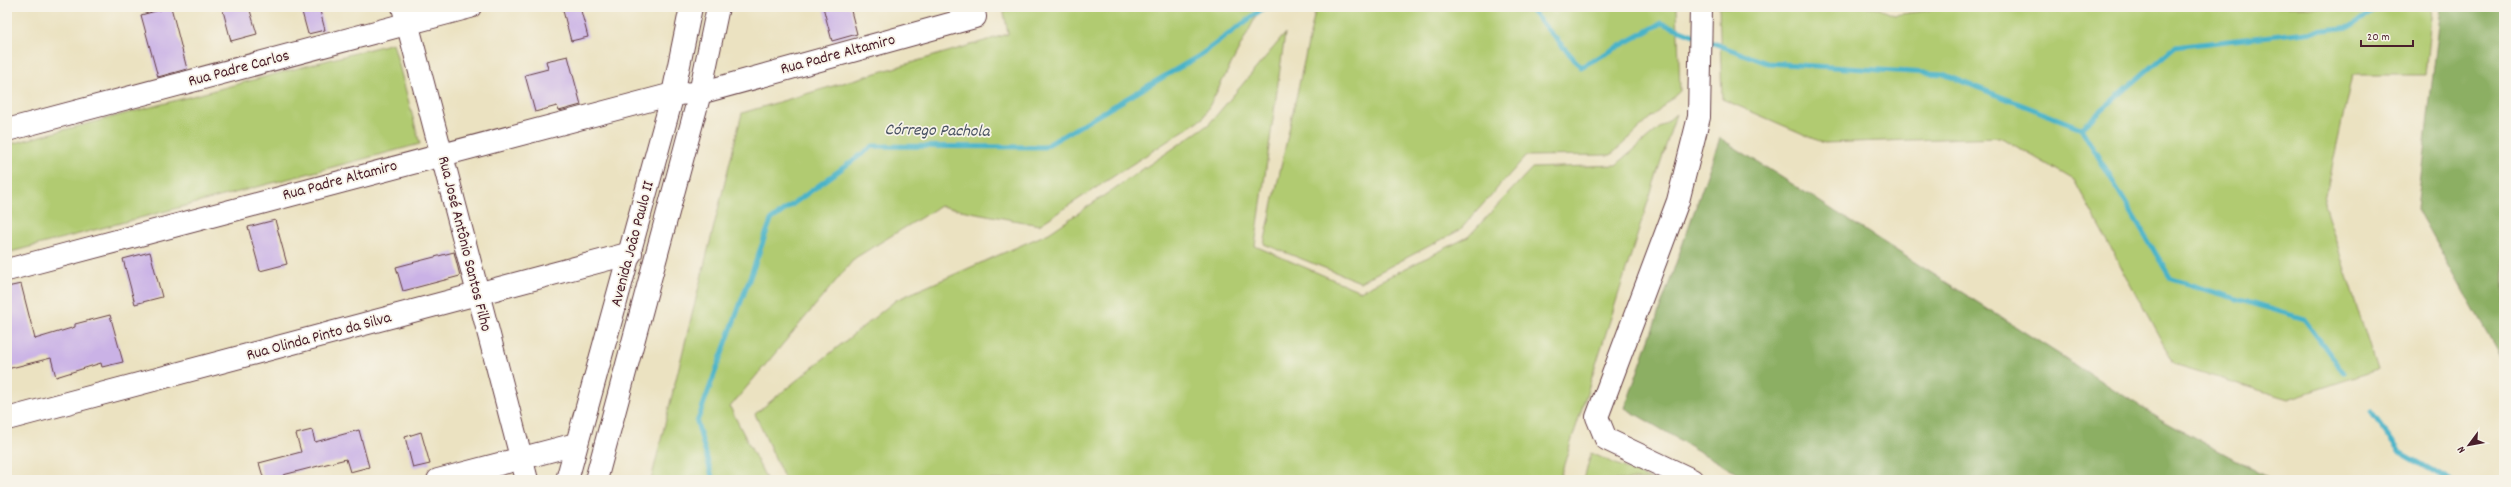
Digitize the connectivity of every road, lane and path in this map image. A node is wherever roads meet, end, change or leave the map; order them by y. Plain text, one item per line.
1 (470, 7) edge
2 (691, 7) edge
3 (718, 7) edge
4 (1701, 7) edge
5 (974, 12) edge
6 (405, 16) edge
7 (700, 93) junction
8 (673, 94) junction
9 (7, 130) edge
10 (441, 154) junction
11 (631, 253) junction
12 (7, 270) edge
13 (477, 296) junction
14 (7, 419) edge
15 (576, 444) junction
16 (520, 458) junction
17 (438, 480) edge
18 (527, 480) edge
19 (566, 480) edge
20 (596, 480) edge
21 (1692, 480) edge

1 - 6 street, Rua Padre Carlos
2 - 8 street, Avenida João Paulo II
3 - 7 street, Avenida João Paulo II
4 - 21 street
5 - 7 street, Rua Padre Altamiro
6 - 9 street, Rua Padre Carlos
6 - 10 street, Rua José Antônio Santos Filho
7 - 8 street, Rua Padre Altamiro
7 - 20 street, Avenida João Paulo II
8 - 10 street, Rua Padre Altamiro
8 - 11 street, Avenida João Paulo II
10 - 12 street, Rua Padre Altamiro
10 - 13 street, Rua José Antônio Santos Filho
11 - 13 street, Rua Olinda Pinto da Silva
11 - 15 street, Avenida João Paulo II
13 - 14 street, Rua Olinda Pinto da Silva
13 - 16 street, Rua José Antônio Santos Filho
15 - 16 street
15 - 19 street, Avenida João Paulo II
16 - 17 street
16 - 18 street, Rua José Antônio Santos Filho

